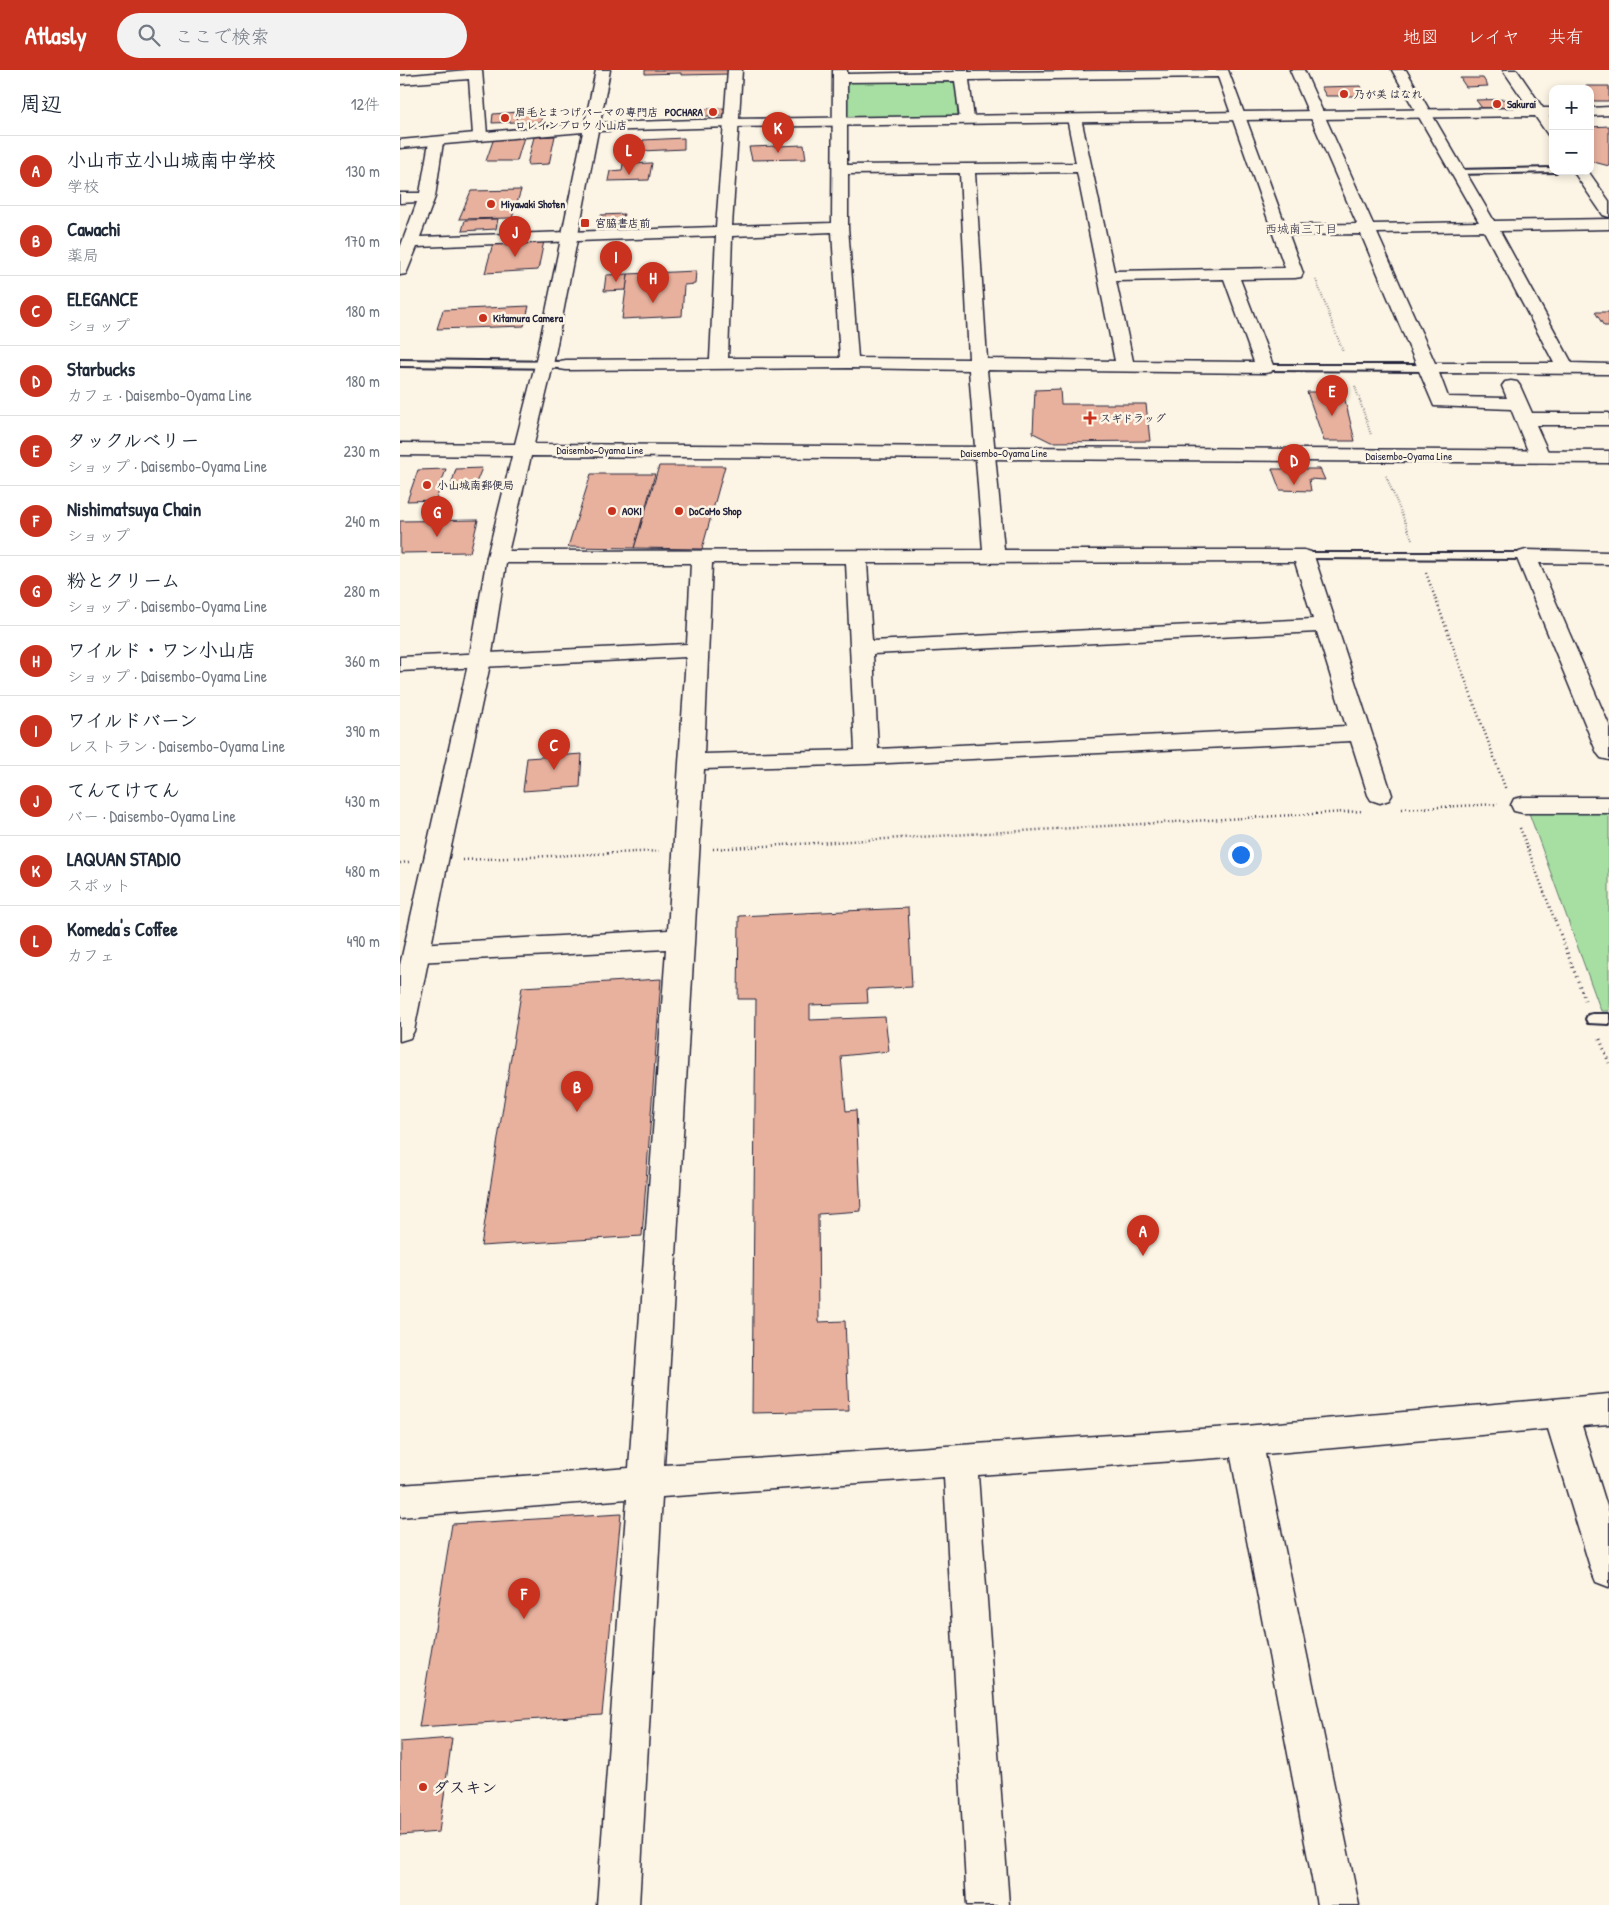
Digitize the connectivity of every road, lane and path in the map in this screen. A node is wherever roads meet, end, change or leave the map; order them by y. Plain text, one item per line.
1 (603, 70) edge
2 (735, 70) edge
3 (1297, 70) edge
4 (1399, 70) edge
5 (1510, 70) edge
6 (475, 72) edge
7 (1173, 72) edge
8 (961, 73) edge
9 (840, 74) edge
10 (400, 80) edge
11 (1609, 111) edge
12 (1546, 112) edge
13 (1594, 112) edge
14 (1424, 114) junction
15 (1317, 115) junction
16 (1238, 116) junction
17 (1074, 118) junction
18 (967, 120) junction
19 (840, 121) junction
20 (731, 123) junction
21 (592, 127) junction
22 (1552, 130) edge
23 (480, 135) junction
24 (436, 142) junction
25 (400, 144) edge
26 (1083, 167) junction
27 (967, 168) junction
28 (840, 170) junction
29 (1549, 170) edge
30 (1457, 172) junction
31 (1583, 175) edge
32 (427, 197) junction
33 (400, 198) edge
34 (1609, 212) edge
35 (1609, 224) edge
36 (1488, 226) junction
37 (840, 227) junction
38 (1367, 228) junction
39 (1296, 230) dead end
40 (724, 231) junction
41 (568, 236) junction
42 (411, 242) junction
43 (400, 270) edge
44 (1230, 274) junction
45 (1108, 276) junction
46 (400, 363) edge
47 (849, 363) junction
48 (720, 364) junction
49 (979, 364) junction
50 (544, 365) junction
51 (566, 365) joint
52 (1125, 366) junction
53 (1266, 368) junction
54 (1428, 368) junction
55 (1566, 368) junction
56 (1503, 369) junction
57 (1609, 369) edge
58 (1522, 412) junction
59 (1609, 419) edge
60 (400, 449) edge
61 (524, 449) junction
62 (984, 453) junction
63 (1540, 456) junction
64 (1609, 457) edge
65 (1304, 556) junction
66 (1526, 556) junction
67 (497, 557) junction
68 (702, 557) junction
69 (856, 557) junction
70 (994, 557) junction
71 (1609, 558) edge
72 (1326, 625) junction
73 (860, 648) junction
74 (697, 650) junction
75 (480, 660) junction
76 (400, 664) edge
77 (1360, 733) junction
78 (1609, 753) edge
79 (867, 757) junction
80 (692, 762) junction
81 (1376, 803) joint
82 (1512, 804) joint
83 (1609, 805) edge
84 (1401, 809) dead end
85 (686, 850) junction
86 (435, 861) junction
87 (400, 863) edge
88 (680, 939) junction
89 (417, 953) junction
90 (1592, 1019) dead end
91 (1609, 1019) edge
92 (400, 1031) edge
93 (1609, 1409) edge
94 (1561, 1414) junction
95 (1245, 1441) junction
96 (960, 1461) junction
97 (647, 1482) junction
98 (400, 1501) edge
99 (1609, 1570) edge
100 (618, 1905) edge
101 (988, 1905) edge
102 (1338, 1905) edge

1 - 21 street
2 - 20 street
3 - 15 street
4 - 14 street
5 - 12 street
6 - 10 street
6 - 23 street
7 - 8 street
7 - 16 street
8 - 9 street
8 - 18 street
9 - 19 street
11 - 13 street
12 - 14 street
12 - 22 street
14 - 15 street
14 - 30 street
15 - 16 street
15 - 38 street
16 - 17 street
16 - 44 street
17 - 18 street
17 - 26 street
18 - 19 street
19 - 20 street
19 - 28 street
20 - 21 street
20 - 40 street
21 - 23 street
21 - 41 street
23 - 24 street
24 - 25 street
24 - 32 street
26 - 27 street
26 - 45 street
27 - 28 street
27 - 49 street
28 - 37 street
29 - 30 lane
30 - 36 street
31 - 34 street
32 - 33 street
32 - 42 street
35 - 36 street
36 - 38 street
36 - 55 street
37 - 40 street
37 - 47 street
38 - 39 street
38 - 54 street
40 - 41 street
40 - 48 street
41 - 42 street
41 - 50 street
42 - 43 street
44 - 45 street
44 - 53 street
45 - 52 street
46 - 50 lane
47 - 48 street
47 - 49 street
48 - 51 street
49 - 52 street
49 - 62 street
50 - 51 lane
50 - 61 street
52 - 53 street
53 - 54 lane
54 - 56 street
54 - 58 street
55 - 56 street
55 - 57 street
56 - 58 street
58 - 59 street
58 - 63 street
60 - 61 street, Daisembo-Oyama Line
61 - 62 street, Daisembo-Oyama Line
61 - 67 street
62 - 63 street, Daisembo-Oyama Line
62 - 70 street
63 - 64 street, Daisembo-Oyama Line
65 - 66 lane
65 - 70 street
65 - 72 street
66 - 71 street
66 - 78 street
67 - 68 street
67 - 75 street
68 - 69 street
68 - 74 street
69 - 70 street
69 - 73 street
72 - 73 street
72 - 77 street
73 - 79 street
74 - 75 street
74 - 80 street
75 - 76 street
75 - 86 street
77 - 79 street
77 - 81 street
79 - 80 street
80 - 85 street
81 - 85 path
82 - 83 street
82 - 84 path
85 - 86 path
85 - 88 street
86 - 87 path
86 - 89 street
88 - 89 street
88 - 97 street
89 - 92 street
90 - 91 lane
93 - 94 street
94 - 95 street
94 - 99 street
95 - 96 street
95 - 102 street
96 - 97 street
96 - 101 street
97 - 98 street
97 - 100 street

